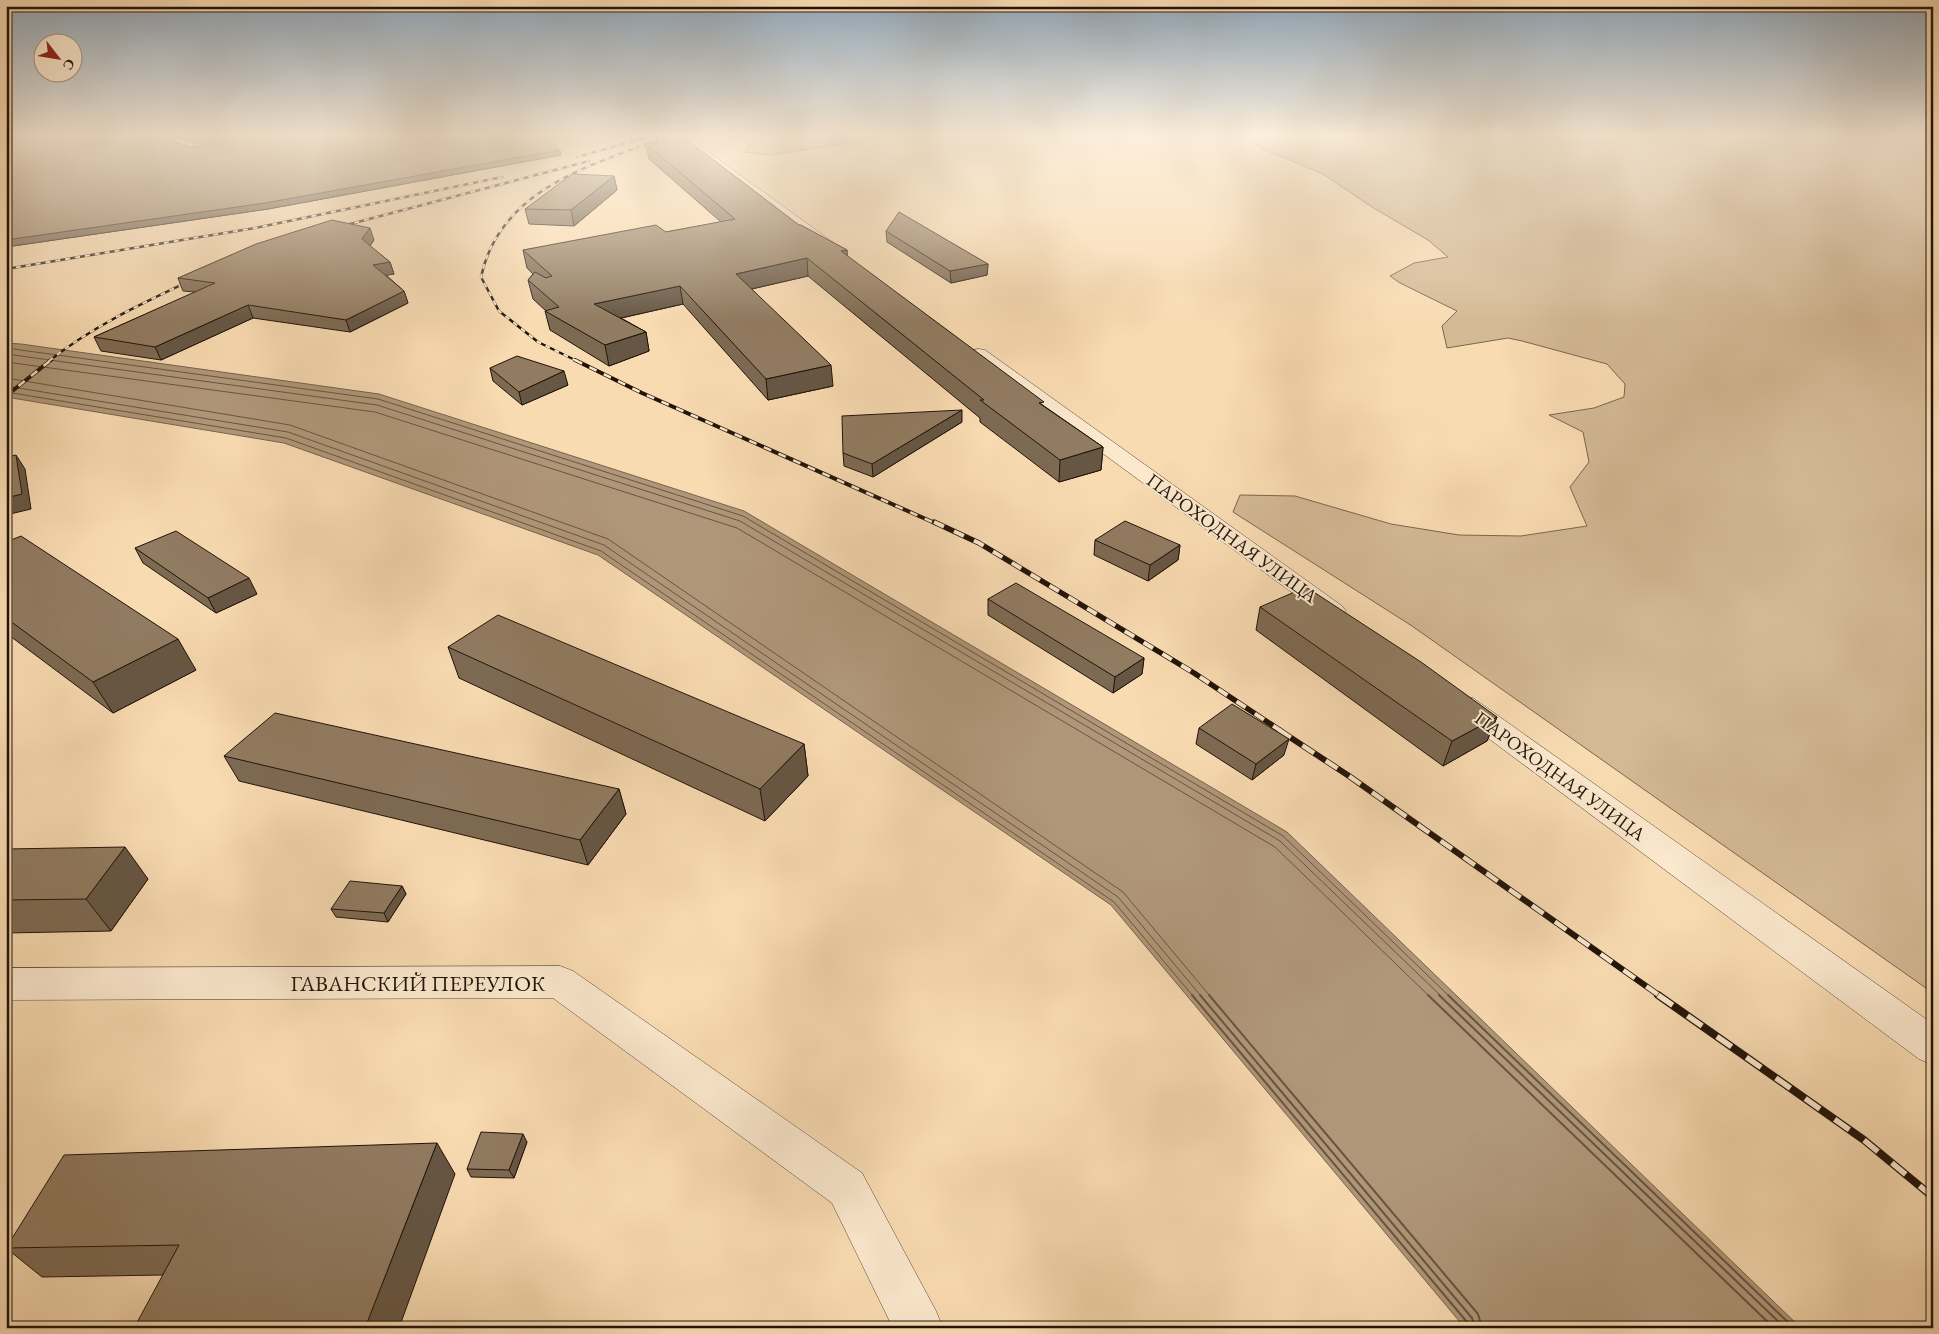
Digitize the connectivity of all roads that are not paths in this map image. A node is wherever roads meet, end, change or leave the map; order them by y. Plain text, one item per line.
1 (764, 197) edge
2 (853, 262) edge
3 (957, 338) edge
4 (1351, 624) edge
5 (1448, 695) edge
6 (6, 984) edge
7 (1933, 1047) edge
8 (919, 1328) edge

1 - 2 street
3 - 4 street, ПАРОХОДНАЯ УЛИЦА
5 - 7 street, ПАРОХОДНАЯ УЛИЦА
6 - 8 street, ГАВАНСКИЙ ПЕРЕУЛОК

